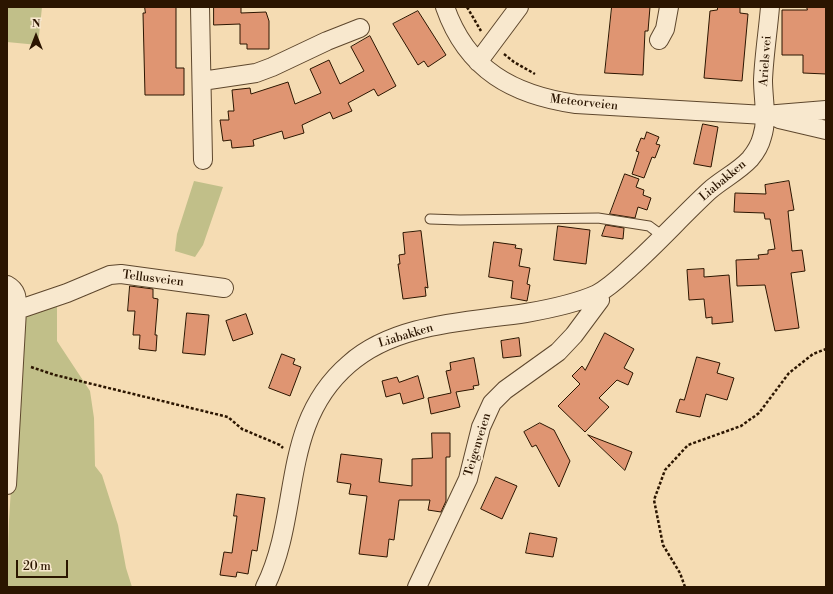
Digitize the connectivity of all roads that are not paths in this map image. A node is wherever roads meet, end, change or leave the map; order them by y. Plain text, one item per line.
1 (200, 7) edge
2 (445, 7) edge
3 (519, 7) edge
4 (669, 7) edge
5 (770, 7) edge
6 (360, 28) dead end
7 (659, 40) dead end
8 (478, 62) junction
9 (202, 81) junction
10 (826, 110) edge
11 (764, 115) junction
12 (826, 130) edge
13 (203, 160) dead end
14 (430, 219) dead end
15 (664, 236) junction
16 (7, 286) edge
17 (224, 288) dead end
18 (597, 294) junction
19 (17, 310) junction
20 (12, 355) edge
21 (7, 485) edge
22 (265, 587) edge
23 (417, 587) edge

1 - 9 street
2 - 8 street, Meteorveien
3 - 8 street
4 - 7 street
5 - 11 street, Ariels vei
6 - 9 street
8 - 11 street, Meteorveien
9 - 13 street
10 - 11 street
11 - 12 street
11 - 15 street, Liabakken
14 - 15 lane
15 - 18 street, Liabakken
16 - 19 street
17 - 19 street, Tellusveien
18 - 22 street, Liabakken
18 - 23 street, Teigenveien
19 - 20 street
20 - 21 street

